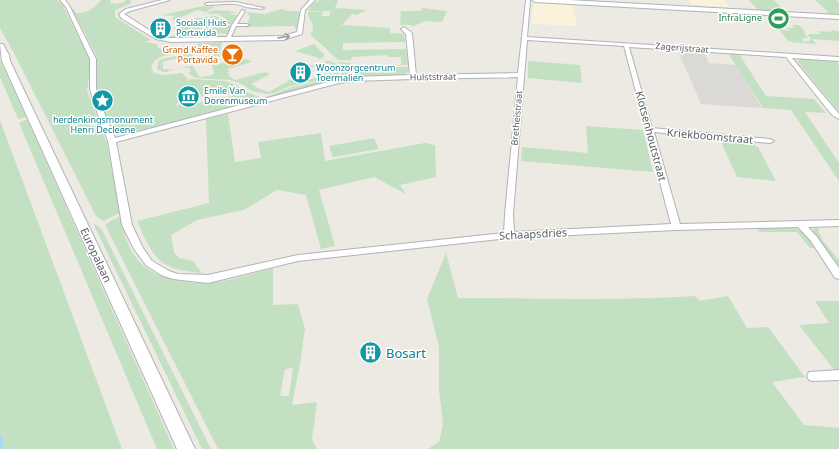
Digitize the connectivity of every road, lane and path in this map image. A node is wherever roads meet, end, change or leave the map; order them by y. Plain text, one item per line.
1 (62, 0) edge
2 (168, 0) edge
3 (249, 0) edge
4 (313, 0) edge
5 (528, 0) edge
6 (535, 0) edge
7 (558, 0) edge
8 (567, 1) junction
9 (207, 4) dead end
10 (245, 8) junction
11 (262, 8) dead end
12 (839, 17) edge
13 (234, 25) junction
14 (247, 25) dead end
15 (404, 29) dead end
16 (524, 38) junction
17 (228, 39) junction
18 (626, 45) junction
19 (0, 46) edge
20 (787, 55) junction
21 (3, 58) edge
22 (839, 59) edge
23 (521, 75) junction
24 (413, 77) junction
25 (839, 117) edge
26 (650, 130) junction
27 (112, 141) junction
28 (770, 141) dead end
29 (839, 223) edge
30 (800, 224) junction
31 (676, 227) junction
32 (509, 235) junction
33 (839, 276) edge
34 (839, 375) edge
35 (813, 376) dead end
36 (186, 449) edge

1 - 27 street, Schaapsdries
2 - 17 street
3 - 10 street
17 -> 4 street
5 - 16 street, Bretheistraat
6 - 8 main road
7 - 8 main road
8 - 12 main road
9 - 10 street
10 - 11 street
10 - 13 street
13 - 14 street
13 - 17 street
15 - 24 street
16 - 18 street, Zagerijstraat
16 - 23 street, Bretheistraat
18 - 20 street, Zagerijstraat
18 - 26 street, Klotsenhoutstraat
19 - 21 main road, Europalaan
20 - 22 street, Zagerijstraat
20 - 25 street
21 - 36 main road, Europalaan
23 - 24 street, Hulststraat
23 - 32 street, Bretheistraat
24 - 27 street, Hulststraat
26 - 28 street, Kriekboomstraat
26 - 31 street, Klotsenhoutstraat
27 - 32 street, Schaapsdries
29 - 30 street, Schaapsdries
30 - 31 street, Schaapsdries
30 - 33 street
31 - 32 street, Schaapsdries
34 - 35 street

